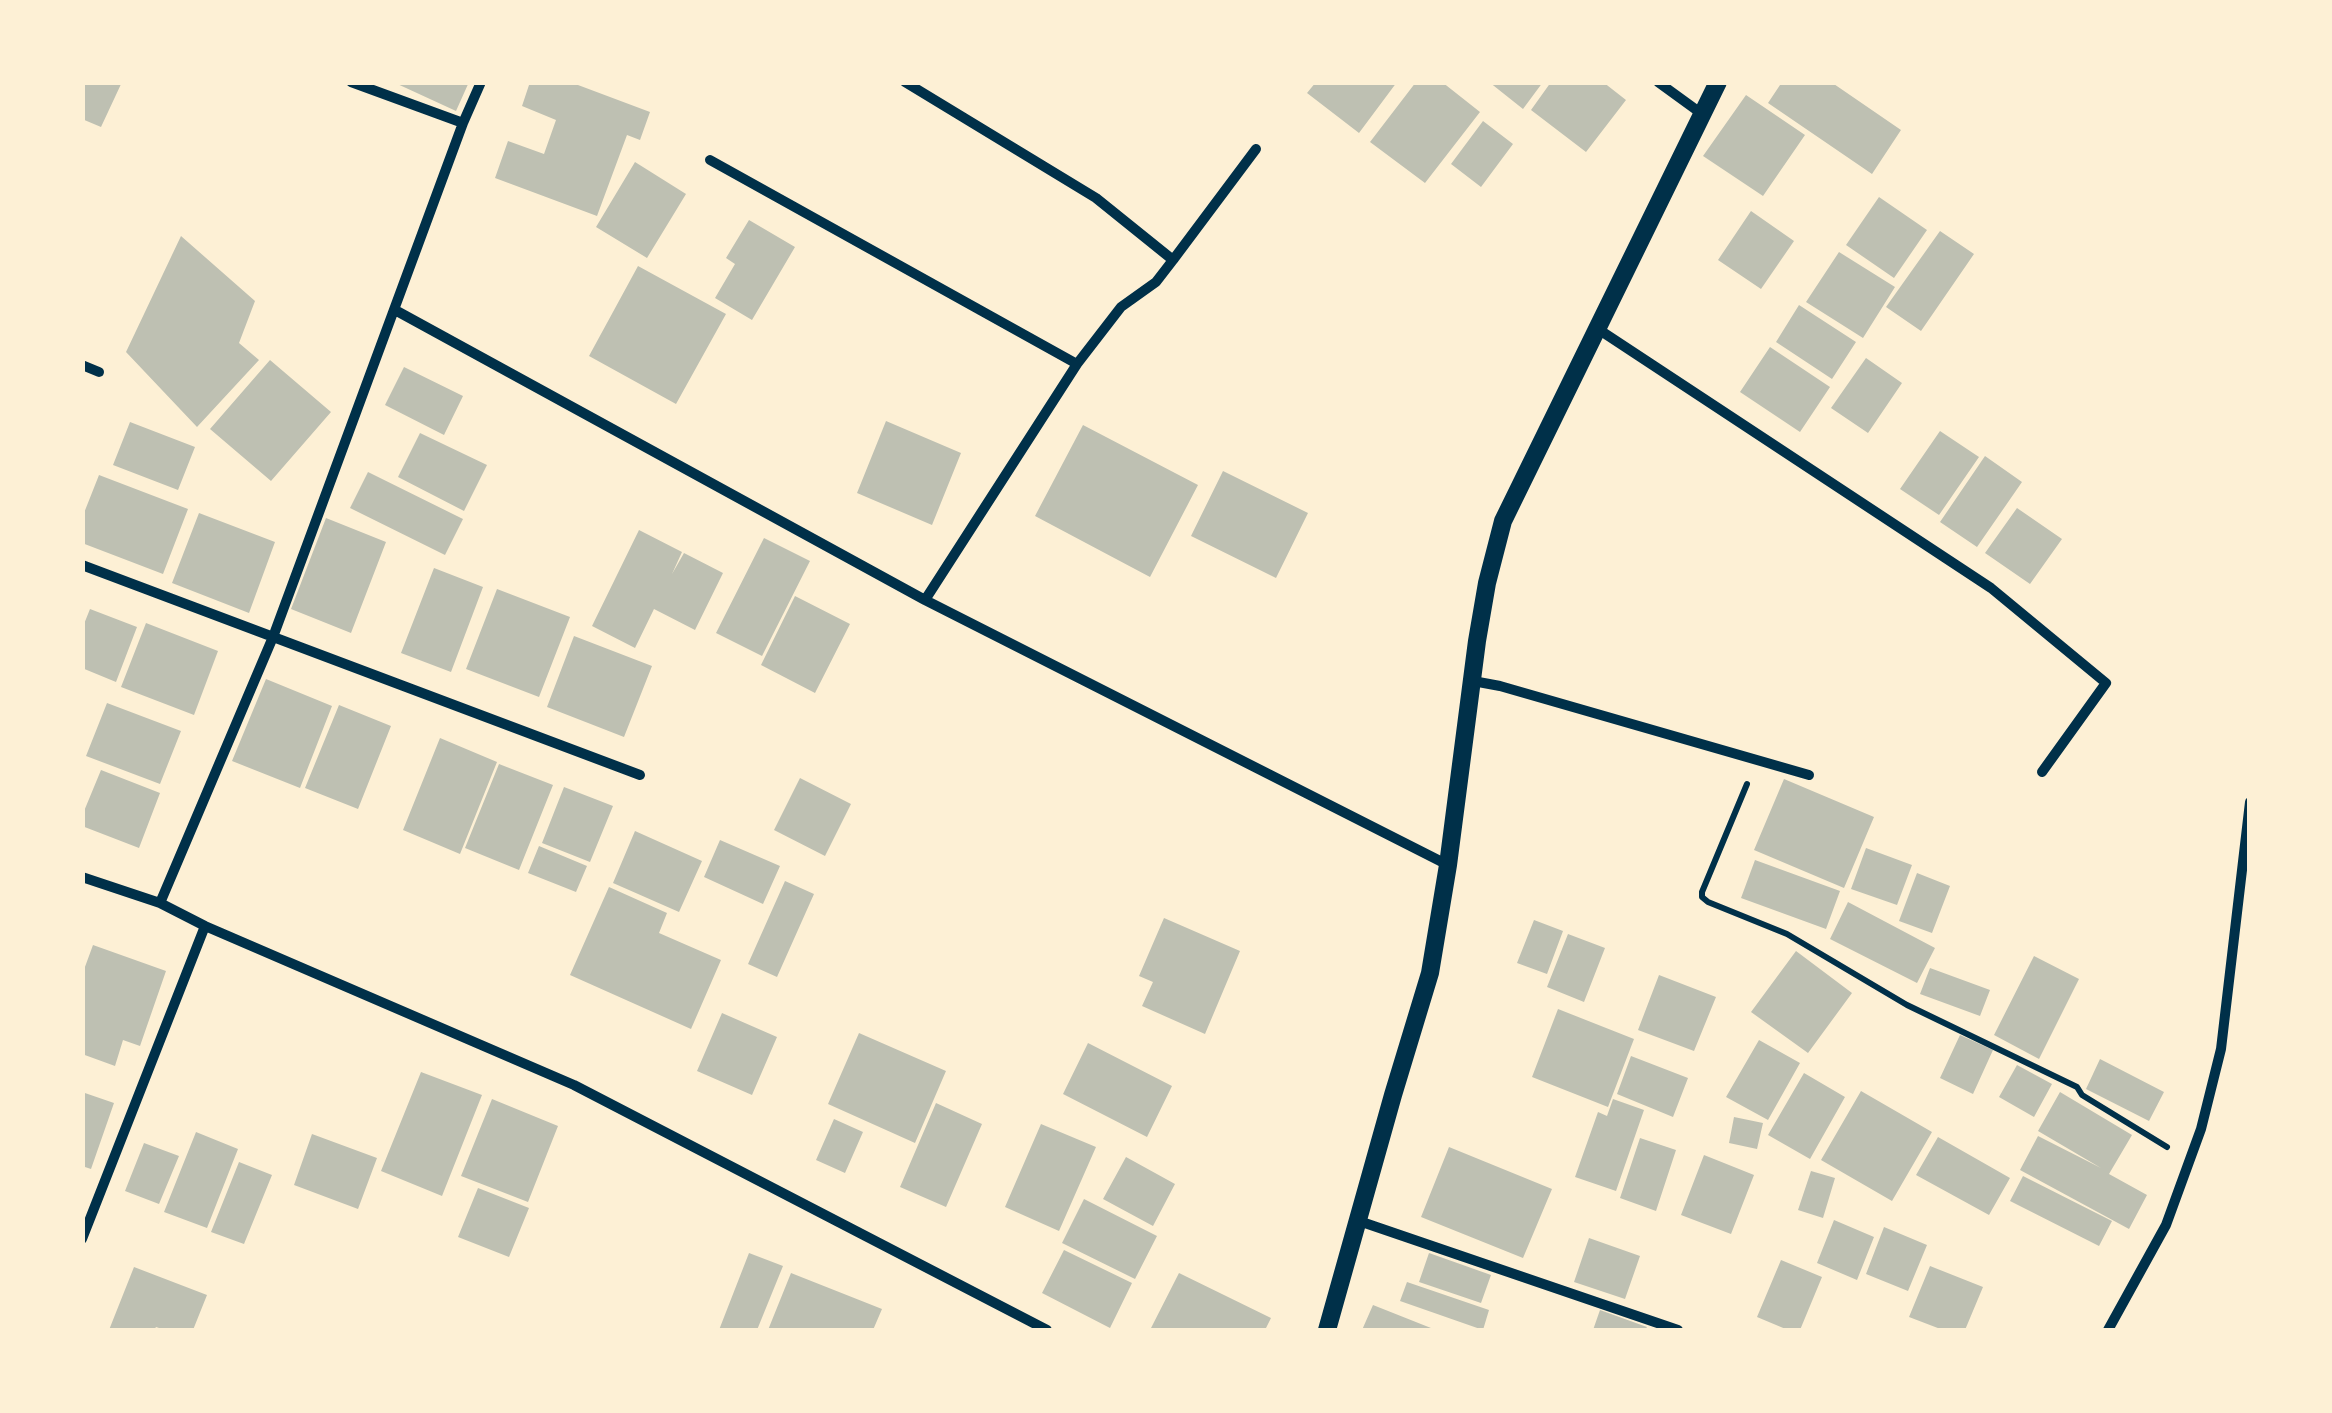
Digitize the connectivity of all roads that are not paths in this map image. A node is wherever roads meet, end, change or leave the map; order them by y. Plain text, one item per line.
1 (351, 82) edge
2 (481, 82) edge
3 (905, 82) edge
4 (1658, 82) edge
5 (1718, 82) edge
6 (1702, 114) junction
7 (463, 122) junction
8 (1256, 149) dead end
9 (710, 160) dead end
10 (1173, 260) junction
11 (395, 310) junction
12 (1598, 329) junction
13 (82, 364) edge
14 (1077, 364) junction
15 (99, 372) dead end
16 (82, 565) edge
17 (925, 600) junction
18 (273, 637) junction
19 (1473, 681) junction
20 (2042, 772) dead end
21 (640, 775) dead end
22 (1809, 775) dead end
23 (2250, 802) edge
24 (1448, 864) junction
25 (82, 876) edge
26 (160, 904) junction
27 (205, 926) junction
28 (82, 1204) edge
29 (95, 1208) junction
30 (1359, 1221) junction
31 (82, 1239) edge
32 (1047, 1330) edge
33 (1328, 1330) edge
34 (1678, 1330) edge
35 (2108, 1330) edge

1 - 7 street
2 - 7 street
3 - 10 street
4 - 6 street
5 - 6 street
6 - 12 street
7 - 11 street
8 - 10 street
9 - 14 street
10 - 14 street
11 - 17 street
11 - 18 street
12 - 19 street
12 - 20 street
13 - 15 street
14 - 17 street
16 - 18 street
17 - 24 street
18 - 21 street
18 - 26 street
19 - 22 street
19 - 24 street
23 - 35 street
24 - 30 street
25 - 26 street
26 - 27 street
27 - 29 street
27 - 32 street
28 - 29 street
29 - 31 street
30 - 33 street
30 - 34 street

